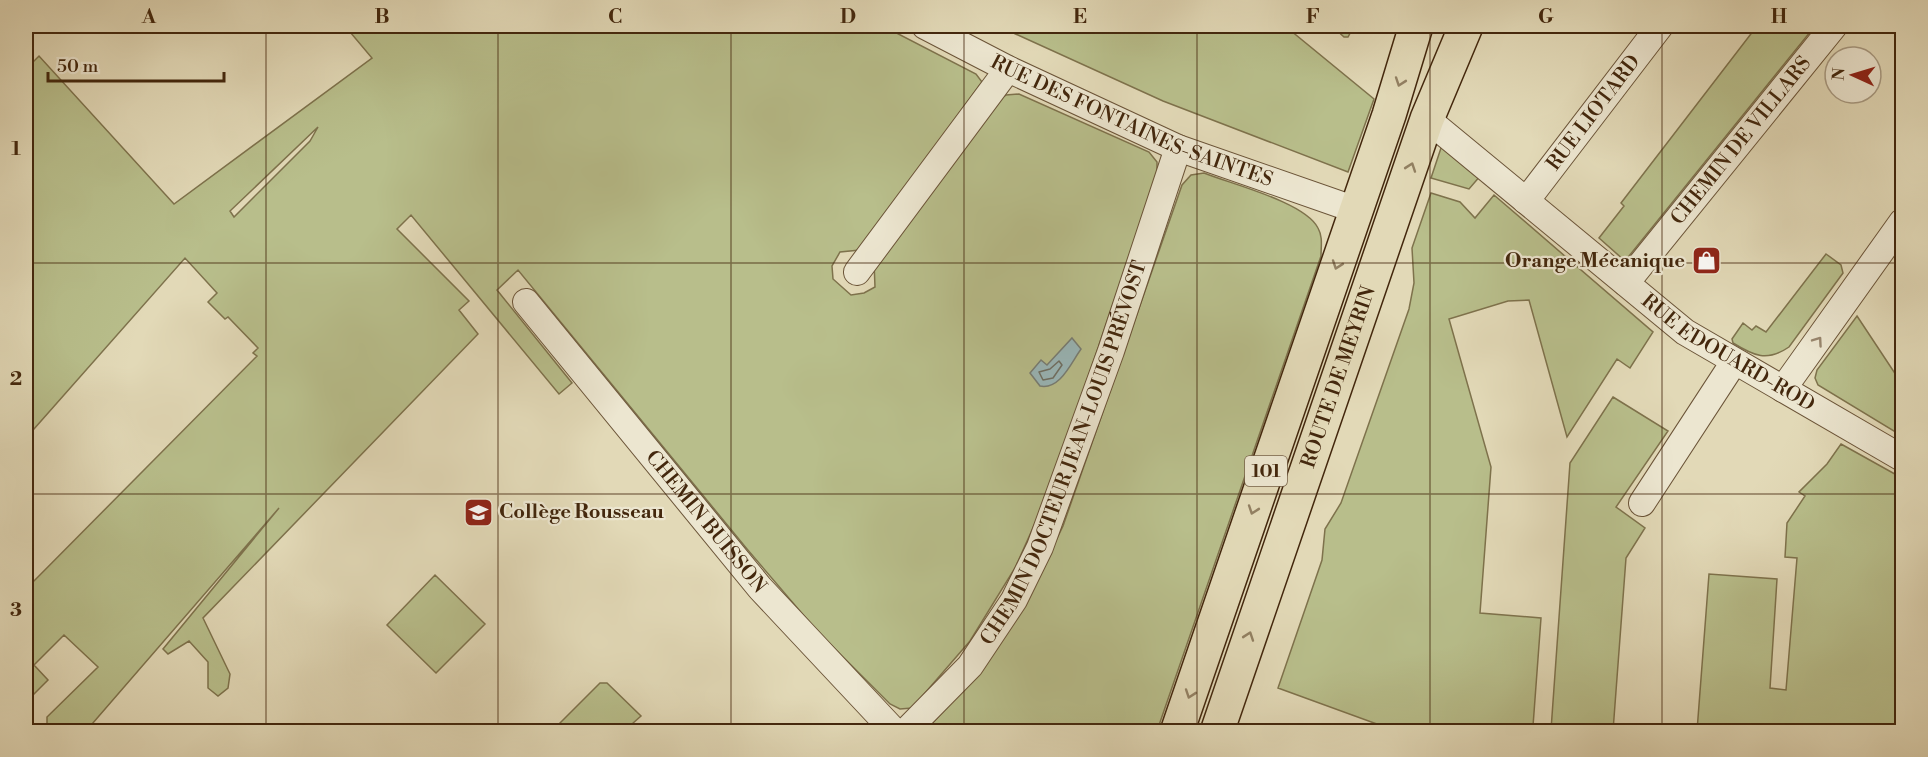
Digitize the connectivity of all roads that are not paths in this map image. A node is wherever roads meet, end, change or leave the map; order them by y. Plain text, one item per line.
1 (925, 26) edge
2 (1416, 26) edge
3 (1466, 26) edge
4 (1660, 26) edge
5 (1834, 26) edge
6 (1008, 69) junction
7 (1428, 119) junction
8 (1178, 148) junction
9 (1526, 201) junction
10 (1350, 208) junction
11 (1902, 222) edge
12 (857, 272) dead end
13 (1626, 283) junction
14 (526, 302) dead end
15 (1734, 362) junction
16 (1783, 389) junction
17 (1902, 458) edge
18 (1642, 503) dead end
19 (896, 732) edge
20 (905, 732) edge
21 (1177, 732) edge
22 (1216, 732) edge

1 - 6 street, RUE DES FONTAINES-SAINTES
2 -> 10 main road, ROUTE DE MEYRIN / 101
3 - 7 main road, ROUTE DE MEYRIN / 101
4 - 9 street, RUE LIOTARD
5 - 13 street, CHEMIN DE VILLARS
6 - 8 street, RUE DES FONTAINES-SAINTES
6 - 12 street
7 - 9 street, RUE EDOUARD-ROD
22 -> 7 main road, ROUTE DE MEYRIN / 101
8 - 10 street, RUE DES FONTAINES-SAINTES
8 - 20 street, CHEMIN DOCTEUR JEAN-LOUIS PRÉVOST
9 - 13 street, RUE EDOUARD-ROD
10 -> 21 main road, ROUTE DE MEYRIN / 101
16 -> 11 street
13 - 15 street, RUE EDOUARD-ROD
14 - 19 street, CHEMIN BUISSON
15 - 16 street, RUE EDOUARD-ROD
15 - 18 street
16 - 17 street, RUE EDOUARD-ROD

